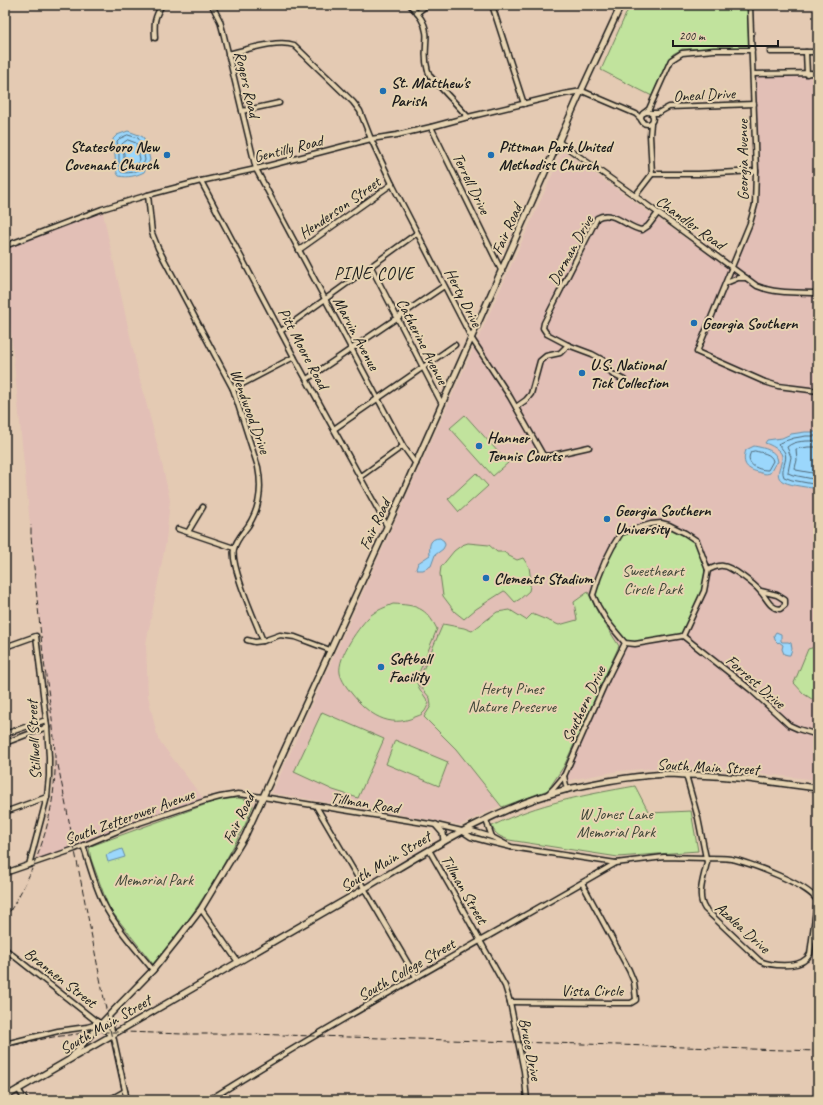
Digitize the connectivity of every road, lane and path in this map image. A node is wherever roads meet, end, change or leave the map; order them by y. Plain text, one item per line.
1 (162, 5) edge
2 (212, 5) edge
3 (410, 5) edge
4 (427, 5) edge
5 (492, 5) edge
6 (621, 5) edge
7 (750, 5) edge
8 (417, 12) junction
9 (155, 38) dead end
10 (752, 50) junction
11 (770, 52) dead end
12 (806, 52) junction
13 (818, 52) edge
14 (228, 54) junction
15 (753, 74) junction
16 (807, 74) junction
17 (818, 74) edge
18 (582, 91) junction
19 (279, 103) dead end
20 (524, 104) junction
21 (754, 104) junction
22 (242, 111) junction
23 (650, 111) junction
24 (643, 113) junction
25 (658, 113) junction
26 (636, 114) junction
27 (468, 117) junction
28 (652, 121) junction
29 (643, 122) junction
30 (431, 127) junction
31 (650, 135) junction
32 (371, 139) junction
33 (559, 142) junction
34 (256, 169) junction
35 (756, 171) junction
36 (652, 174) junction
37 (201, 181) junction
38 (392, 184) junction
39 (148, 195) junction
40 (635, 196) junction
41 (658, 214) junction
42 (417, 233) junction
43 (5, 246) edge
44 (299, 250) junction
45 (371, 267) junction
46 (732, 267) junction
47 (502, 272) junction
48 (747, 279) junction
49 (726, 283) junction
50 (444, 286) junction
51 (818, 293) edge
52 (325, 299) junction
53 (397, 318) junction
54 (281, 331) junction
55 (472, 339) junction
56 (454, 345) dead end
57 (568, 345) junction
58 (352, 349) junction
59 (294, 357) junction
60 (422, 366) junction
61 (307, 380) junction
62 (624, 380) dead end
63 (233, 390) junction
64 (818, 391) edge
65 (378, 398) junction
66 (442, 404) junction
67 (516, 407) junction
68 (334, 429) junction
69 (403, 446) junction
70 (589, 447) dead end
71 (416, 464) junction
72 (360, 477) junction
73 (203, 507) dead end
74 (387, 526) junction
75 (178, 529) dead end
76 (188, 532) junction
77 (234, 548) junction
78 (708, 570) junction
79 (760, 591) junction
80 (683, 636) junction
81 (247, 640) dead end
82 (263, 641) junction
83 (625, 643) junction
84 (5, 647) edge
85 (330, 650) junction
86 (46, 720) junction
87 (47, 727) junction
88 (5, 734) edge
89 (818, 735) edge
90 (5, 743) edge
91 (686, 775) junction
92 (564, 776) junction
93 (818, 788) edge
94 (567, 790) junction
95 (546, 796) junction
96 (47, 797) junction
97 (263, 797) junction
98 (316, 806) junction
99 (5, 812) edge
100 (486, 820) junction
101 (436, 825) junction
102 (462, 831) junction
103 (492, 836) junction
104 (444, 841) junction
105 (490, 842) junction
106 (83, 845) junction
107 (511, 847) junction
108 (429, 850) junction
109 (706, 858) junction
110 (616, 863) junction
111 (29, 865) junction
112 (5, 873) edge
113 (582, 883) junction
114 (365, 889) junction
115 (201, 909) junction
116 (480, 940) junction
117 (5, 949) edge
118 (238, 962) junction
119 (153, 970) junction
120 (416, 977) junction
121 (510, 1002) junction
122 (109, 1017) junction
123 (99, 1023) junction
124 (112, 1034) junction
125 (5, 1044) edge
126 (70, 1059) junction
127 (18, 1089) junction
128 (125, 1091) junction
129 (5, 1097) edge
130 (25, 1100) edge
131 (109, 1100) edge
132 (127, 1100) edge
133 (209, 1100) edge
134 (527, 1100) edge

1 - 9 street
2 - 14 street, Rogers Road
3 - 8 street
4 - 8 street
5 - 20 street
6 - 18 main road, Fair Road
7 - 10 street, Georgia Avenue
8 - 27 street
10 - 15 street, Georgia Avenue
10 - 23 street
11 - 12 street
12 - 13 street
12 - 16 street
14 - 22 street, Rogers Road
14 - 32 street, Herty Drive
15 - 16 street
15 - 21 street, Georgia Avenue
16 - 17 street
18 - 20 street, Gentilly Road
18 - 26 street
18 - 33 main road, Fair Road
19 - 22 street
20 - 27 street, Gentilly Road
21 - 25 street, Oneal Drive
21 - 35 street, Georgia Avenue
22 - 34 street, Rogers Road
23 - 24 street
23 - 25 street, Oneal Drive
23 - 28 street
24 - 26 street
24 - 29 street
25 - 28 street, Oneal Drive
26 - 29 street
27 - 30 street, Gentilly Road
28 - 29 street
28 - 31 street
29 - 31 street
30 - 32 street, Gentilly Road
30 - 47 street, Terrell Drive
31 - 36 street
32 - 34 street, Gentilly Road
32 - 38 street, Herty Drive
33 - 40 street, Chandler Road
33 - 47 main road, Fair Road
34 - 37 street, Gentilly Road
34 - 44 street, Marvin Avenue
35 - 36 street
35 - 46 street, Georgia Avenue
36 - 40 street
37 - 39 street, Gentilly Road
37 - 54 street, Pitt Moore Road
38 - 42 street, Herty Drive
38 - 44 street, Henderson Street
39 - 43 street, Gentilly Road
39 - 63 street, Wendwood Drive
40 - 41 street, Chandler Road
41 - 46 street, Chandler Road
41 - 57 street, Dorman Drive
42 - 45 street
42 - 50 street, Herty Drive
44 - 52 street, Marvin Avenue
45 - 52 street
45 - 53 street, Catherine Avenue
46 - 48 street, Chandler Road
46 - 49 street, Georgia Avenue
47 - 55 main road, Fair Road
48 - 49 street
48 - 51 street, Chandler Road
49 - 64 street, Georgia Avenue
50 - 53 street
50 - 55 street, Herty Drive
52 - 54 street
52 - 58 street, Marvin Avenue
53 - 58 street
53 - 60 street, Catherine Avenue
54 - 59 street, Pitt Moore Road
55 - 66 main road, Fair Road
55 - 67 street, Herty Drive
56 - 60 street
57 - 62 street, Dorman Drive
57 - 67 street
58 - 61 street
58 - 65 street, Marvin Avenue
59 - 61 street, Pitt Moore Road
59 - 63 street
60 - 65 street
60 - 66 street, Catherine Avenue
61 - 68 street, Pitt Moore Road
63 - 77 street, Wendwood Drive
65 - 68 street
65 - 69 street, Marvin Avenue
66 - 71 main road, Fair Road
67 - 70 street, Herty Drive
68 - 72 street, Pitt Moore Road
69 - 71 street, Marvin Avenue
69 - 72 street
71 - 74 main road, Fair Road
72 - 74 street, Pitt Moore Road
73 - 76 street
74 - 85 main road, Fair Road
75 - 76 street
76 - 77 street
77 - 82 street
78 - 79 street
78 - 80 street
78 - 83 street
79 - 79 street
80 - 83 street
80 - 89 street, Forrest Drive
81 - 82 street
82 - 85 street
83 - 92 street, Southern Drive
84 - 86 street, Stillwell Street
85 - 97 main road, Fair Road
86 - 87 street, Stillwell Street
86 - 88 street
87 - 90 street
87 - 96 street, Stillwell Street
91 - 93 main road, South Main Street
91 - 94 main road, South Main Street
91 - 109 street, Azalea Drive
92 - 94 street
92 - 95 street, Southern Drive
94 - 95 main road, South Main Street
95 - 100 main road, South Main Street
96 - 99 street
96 - 111 street, Stillwell Street
97 - 98 street, Tillman Road
97 - 106 street, South Zetterower Avenue
97 - 115 main road, Fair Road
98 - 101 street, Tillman Road
98 - 114 street
100 - 102 main road, South Main Street
100 - 103 street
101 - 102 street, Tillman Road
101 - 104 main road
102 - 103 street, Tillman Road
102 - 104 main road, South Main Street
102 - 105 street, Tillman Road
103 - 105 street
103 - 107 street, Tillman Road
104 - 108 main road, South Main Street
105 - 107 street, Tillman Road
106 - 111 street, South Zetterower Avenue
106 - 119 street
107 - 110 street, Tillman Road
108 - 114 main road, South Main Street
108 - 116 street, Tillman Street
109 - 109 street, Azalea Drive
109 - 110 street
110 - 113 street, South College Street
111 - 112 street, South Zetterower Avenue
113 - 116 street, South College Street
113 - 121 street, Vista Circle
114 - 118 main road, South Main Street
114 - 120 street
115 - 118 street
115 - 119 main road, Fair Road
116 - 120 street, South College Street
116 - 121 street
117 - 123 street, Brannen Street
118 - 124 main road, South Main Street
119 - 122 main road, Fair Road
120 - 133 street, South College Street
121 - 134 street, Bruce Drive
122 - 123 main road, Fair Road
122 - 124 street
123 - 124 main road
123 - 125 street
123 - 126 main road, Fair Road
124 - 126 main road, South Main Street
124 - 128 street
126 - 127 main road, South Main Street
127 - 129 main road, South Main Street
127 - 130 street
128 - 131 street
128 - 132 street

